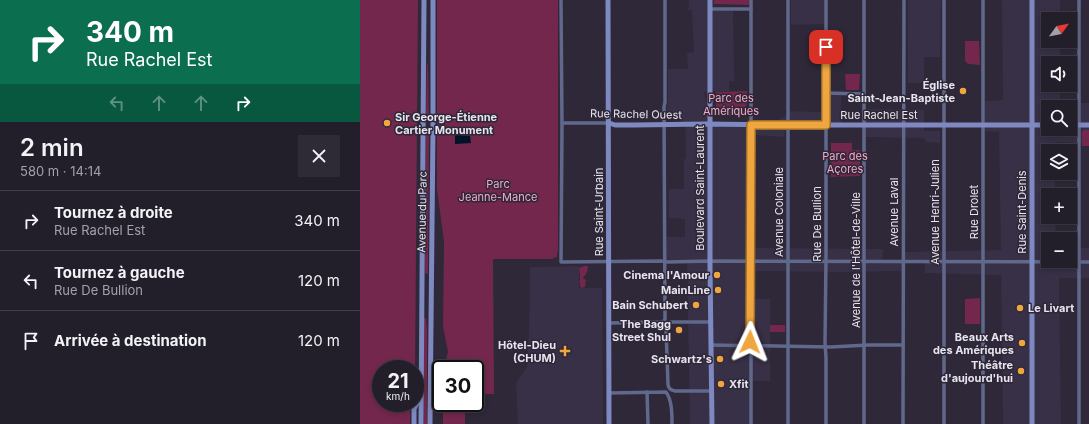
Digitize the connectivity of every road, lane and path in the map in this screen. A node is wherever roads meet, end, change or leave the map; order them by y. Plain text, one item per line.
1 (424, 0) edge
2 (432, 0) edge
3 (561, 0) edge
4 (608, 0) edge
5 (665, 0) edge
6 (710, 0) edge
7 (751, 0) edge
8 (788, 0) edge
9 (826, 0) edge
10 (864, 0) edge
11 (904, 0) edge
12 (944, 0) edge
13 (983, 0) edge
14 (1032, 0) edge
15 (1079, 0) edge
16 (710, 9) junction
17 (751, 9) junction
18 (826, 93) junction
19 (864, 94) junction
20 (562, 123) junction
21 (608, 123) junction
22 (664, 124) junction
23 (710, 124) junction
24 (751, 125) junction
25 (826, 125) junction
26 (903, 125) junction
27 (1041, 125) edge
28 (1079, 125) junction
29 (1089, 125) edge
30 (788, 126) junction
31 (864, 126) junction
32 (944, 126) junction
33 (983, 126) junction
34 (1032, 126) junction
35 (664, 261) junction
36 (710, 261) junction
37 (865, 261) junction
38 (608, 262) junction
39 (750, 262) junction
40 (789, 262) junction
41 (826, 262) junction
42 (903, 262) junction
43 (945, 262) junction
44 (983, 262) junction
45 (1032, 262) junction
46 (1079, 262) junction
47 (1089, 262) edge
48 (666, 322) junction
49 (710, 322) junction
50 (609, 323) junction
51 (711, 345) junction
52 (865, 345) junction
53 (903, 345) junction
54 (750, 346) junction
55 (788, 346) junction
56 (825, 346) junction
57 (421, 360) edge
58 (711, 391) junction
59 (647, 392) junction
60 (609, 393) junction
61 (414, 412) edge
62 (421, 412) edge
63 (414, 424) edge
64 (421, 424) edge
65 (430, 424) edge
66 (609, 424) edge
67 (648, 424) edge
68 (672, 424) edge
69 (712, 424) edge
70 (751, 424) edge
71 (788, 424) edge
72 (826, 424) edge
73 (864, 424) edge
74 (903, 424) edge
75 (944, 424) edge
76 (983, 424) edge
77 (1032, 424) edge
78 (1079, 424) edge

1 - 57 main road, Avenue du Parc
2 - 65 main road, Avenue du Parc
3 - 20 street
4 - 21 main road, Rue Saint-Urbain
5 - 22 street
6 - 16 main road, Boulevard Saint-Laurent
7 - 17 street
8 - 30 street, Avenue Coloniale
9 - 18 street, Rue De Bullion
10 - 19 street, Avenue de l'Hôtel-de-Ville
11 - 26 street, Avenue Laval
12 - 32 street, Avenue Henri-Julien
13 - 33 street, Rue Drolet
14 - 34 main road, Rue Saint-Denis
15 - 28 street
16 - 17 street
16 - 23 main road, Boulevard Saint-Laurent
17 - 24 street
18 - 19 street
18 - 25 street, Rue De Bullion
19 - 31 street, Avenue de l'Hôtel-de-Ville
20 - 21 street, Rue Rachel Ouest
20 - 38 street
21 - 22 main road, Rue Rachel Ouest
21 - 38 main road, Rue Saint-Urbain
22 - 23 main road, Rue Rachel Ouest
22 - 35 street
23 - 24 main road, Rue Rachel Est
23 - 36 main road, Boulevard Saint-Laurent
24 - 30 main road, Rue Rachel Est
24 - 39 street
25 - 30 main road, Rue Rachel Est
25 - 31 main road, Rue Rachel Est
25 - 41 street, Rue De Bullion
26 - 31 main road, Rue Rachel Est
26 - 32 main road, Rue Rachel Est
26 - 42 street, Avenue Laval
27 - 34 main road, Rue Rachel Est
28 - 29 main road
28 - 46 street
30 - 40 street, Avenue Coloniale
31 - 37 street, Avenue de l'Hôtel-de-Ville
32 - 33 main road, Rue Rachel Est
32 - 43 street, Avenue Henri-Julien
33 - 34 main road, Rue Rachel Est
33 - 44 street, Rue Drolet
34 - 45 main road, Rue Saint-Denis
35 - 36 street
35 - 38 street
35 - 48 street
36 - 39 street
36 - 49 main road, Boulevard Saint-Laurent
37 - 41 street
37 - 42 street
37 - 52 street, Avenue de l'Hôtel-de-Ville
38 - 50 main road, Rue Saint-Urbain
39 - 40 street
39 - 54 street
40 - 41 street
40 - 55 street, Avenue Coloniale
41 - 56 street, Rue De Bullion
42 - 43 street
42 - 53 street, Avenue Laval
43 - 44 street
43 - 75 street, Avenue Henri-Julien
44 - 45 street
44 - 76 street, Rue Drolet
45 - 46 street
45 - 77 main road, Rue Saint-Denis
46 - 47 street
46 - 78 street
48 - 49 street
48 - 50 street
48 - 58 street
49 - 51 main road, Boulevard Saint-Laurent
50 - 60 main road, Rue Saint-Urbain
51 - 54 street
51 - 58 main road, Boulevard Saint-Laurent
52 - 53 street
52 - 56 street
52 - 73 street, Avenue de l'Hôtel-de-Ville
53 - 74 street, Avenue Laval
54 - 55 street
54 - 70 street
55 - 56 street
55 - 71 street, Avenue Coloniale
56 - 72 street, Rue De Bullion
58 - 69 main road, Boulevard Saint-Laurent
59 - 60 street
59 - 67 street
59 - 68 street
60 - 66 main road, Rue Saint-Urbain
61 - 63 main road
62 - 64 main road, Avenue du Parc

